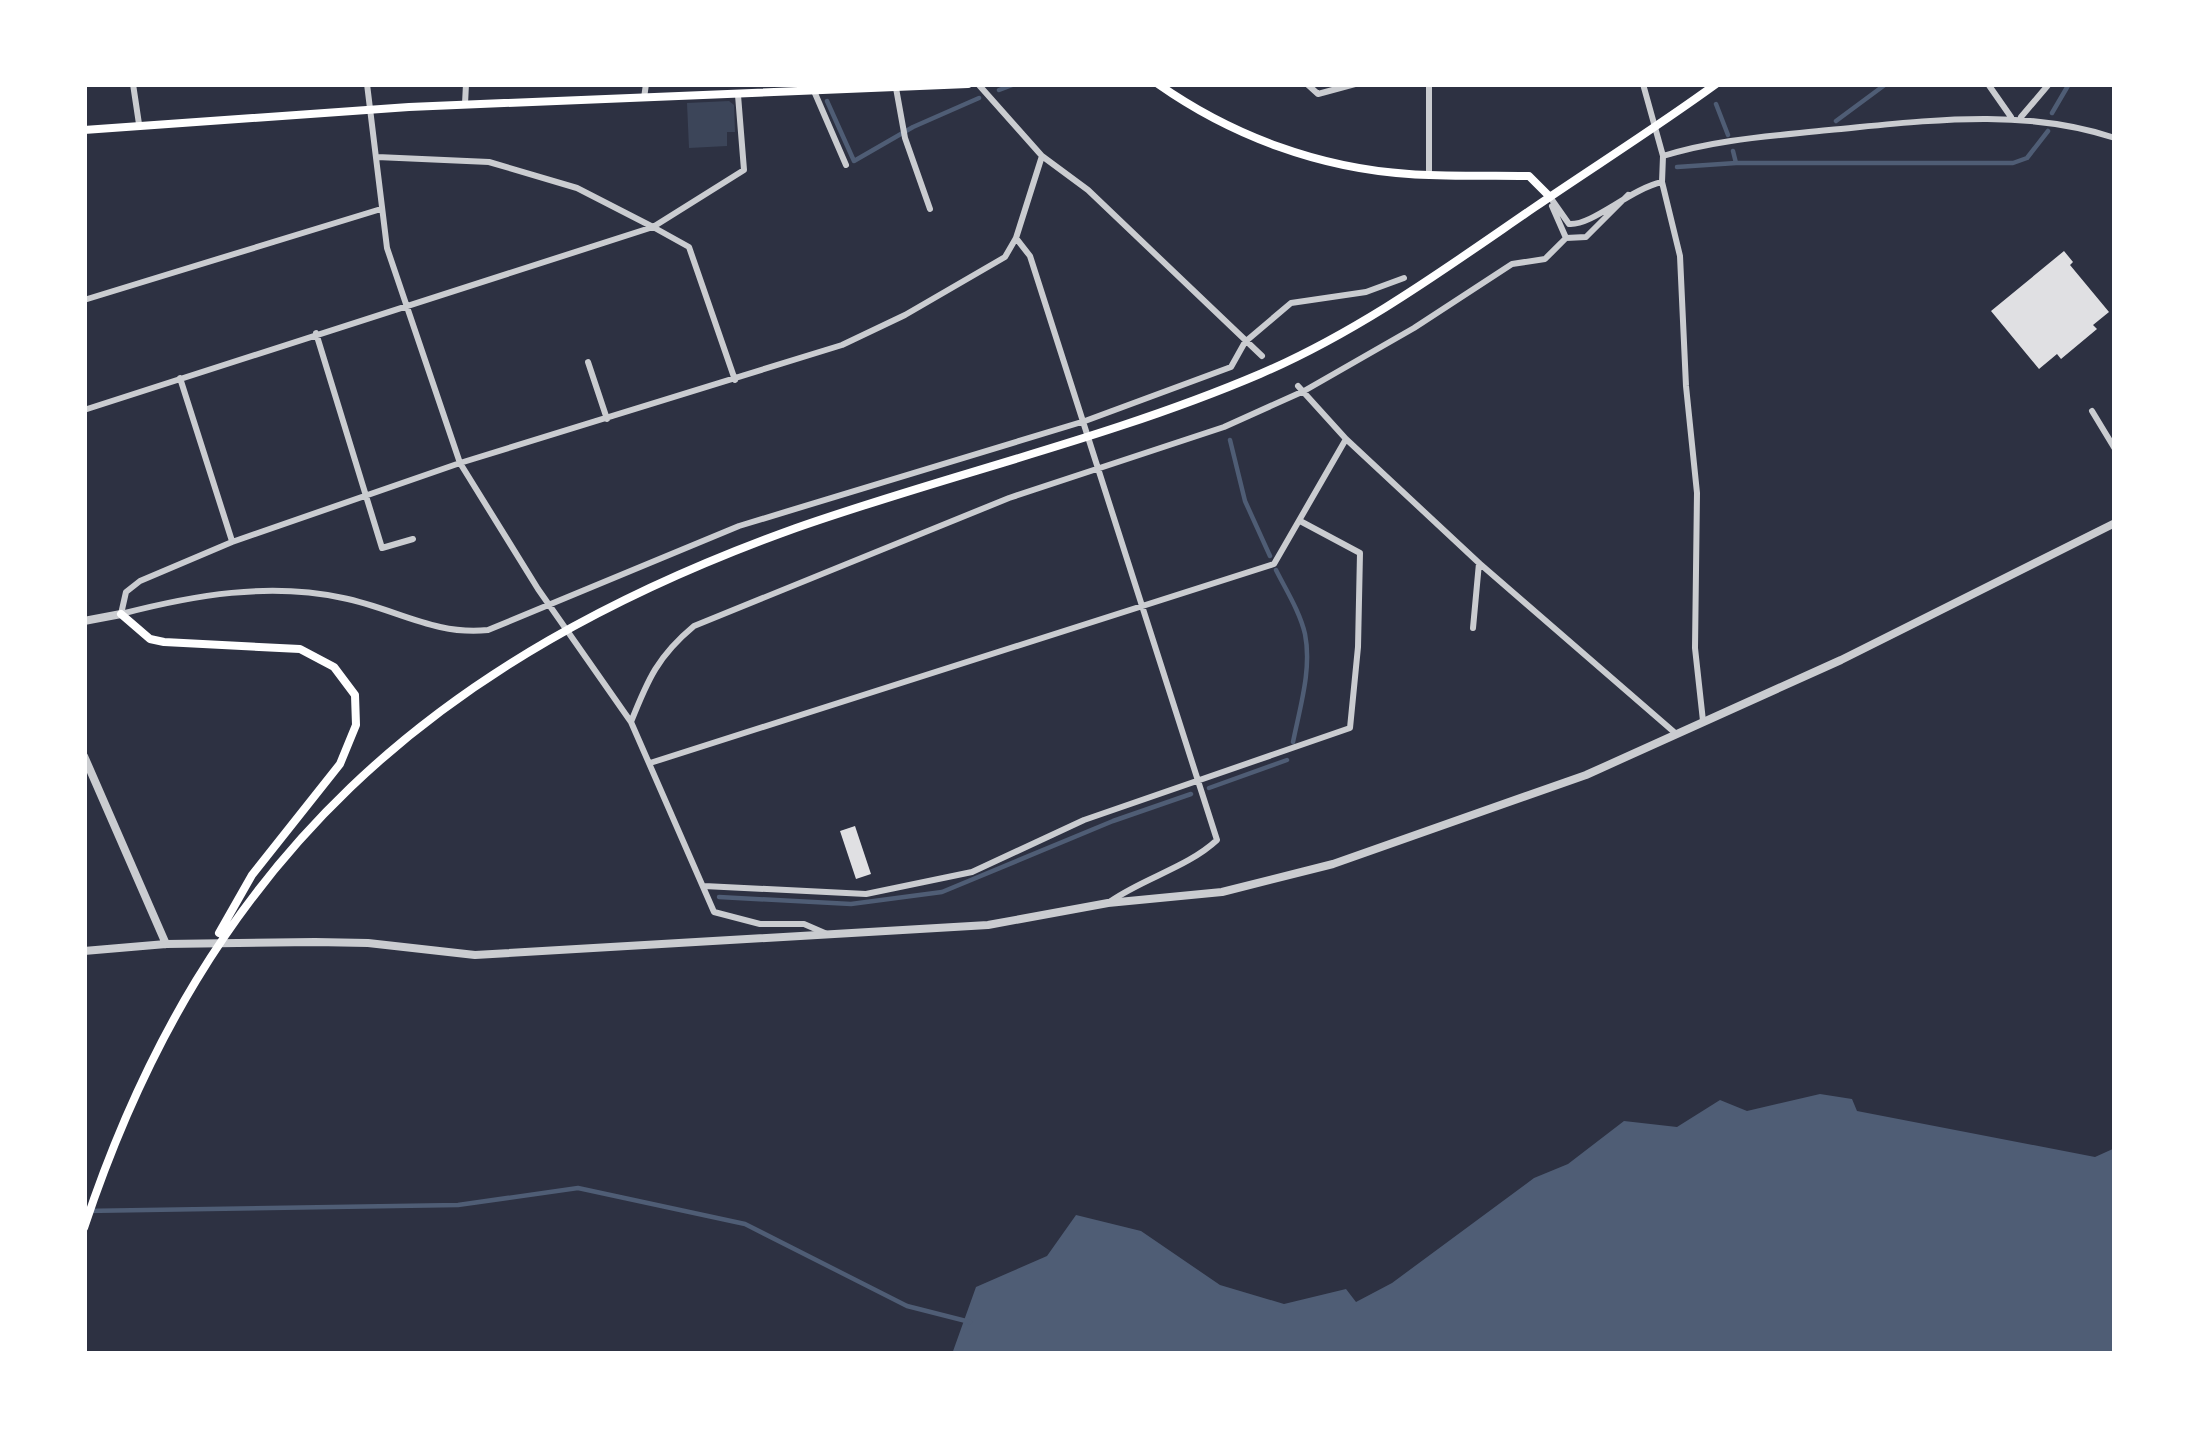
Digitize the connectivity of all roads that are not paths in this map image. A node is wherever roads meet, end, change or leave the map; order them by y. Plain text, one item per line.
1 (134, 84) edge
2 (367, 84) edge
3 (466, 84) edge
4 (646, 84) edge
5 (968, 84) edge
6 (978, 84) edge
7 (1159, 84) edge
8 (1307, 84) edge
9 (1355, 84) edge
10 (1429, 84) edge
11 (1643, 84) edge
12 (1716, 84) edge
13 (1988, 84) edge
14 (2049, 84) edge
15 (896, 88) junction
16 (814, 92) junction
17 (738, 95) junction
18 (644, 98) junction
19 (465, 104) junction
20 (373, 110) junction
21 (2016, 117) junction
22 (139, 124) junction
23 (1657, 127) junction
24 (84, 130) edge
25 (2115, 138) edge
26 (1042, 156) junction
27 (1663, 156) junction
28 (377, 157) junction
29 (846, 165) dead end
30 (1429, 174) junction
31 (1662, 182) junction
32 (1630, 193) junction
33 (1550, 197) junction
34 (381, 209) junction
35 (930, 209) dead end
36 (652, 226) junction
37 (1016, 238) junction
38 (1566, 238) junction
39 (1404, 278) dead end
40 (84, 300) edge
41 (406, 307) junction
42 (316, 334) junction
43 (1245, 342) junction
44 (1262, 356) dead end
45 (588, 362) dead end
46 (180, 378) junction
47 (735, 380) junction
48 (1300, 389) junction
49 (84, 410) edge
50 (2092, 411) dead end
51 (607, 418) junction
52 (1085, 421) junction
53 (1346, 440) junction
54 (2115, 449) edge
55 (460, 463) junction
56 (1100, 469) junction
57 (365, 496) junction
58 (1302, 522) junction
59 (2115, 523) edge
60 (413, 539) dead end
61 (232, 542) junction
62 (1479, 562) junction
63 (550, 605) junction
64 (1143, 606) junction
65 (121, 614) junction
66 (84, 621) edge
67 (1473, 628) dead end
68 (1703, 721) junction
69 (631, 722) junction
70 (1674, 732) junction
71 (84, 756) edge
72 (650, 763) junction
73 (1198, 780) junction
74 (704, 886) junction
75 (1108, 903) junction
76 (831, 936) junction
77 (166, 944) junction
78 (84, 952) edge
79 (205, 962) junction
80 (84, 1228) edge

1 - 22 street
2 - 20 street
3 - 19 street
4 - 18 street
5 - 15 main road
6 - 26 street
7 - 30 main road
8 - 9 street
10 - 30 street
11 - 23 street
12 - 23 main road
13 - 21 street
14 - 21 street
15 - 16 main road
15 - 35 street
16 - 17 main road
16 - 29 street
17 - 18 main road
17 - 36 street
18 - 19 main road
19 - 20 main road
20 - 22 main road
20 - 28 street
21 - 25 street
21 - 27 street
22 - 24 main road
23 - 27 street
23 - 33 main road
26 - 37 street
26 - 43 street
27 - 31 street
28 - 34 street
28 - 36 street
30 - 33 main road
31 - 32 street
31 - 68 street
32 - 33 street
32 - 38 street
33 - 38 street
33 - 79 main road
34 - 40 street
34 - 41 street
36 - 41 street
36 - 47 street
37 - 47 street
37 - 52 street
38 - 48 street
39 - 43 street
41 - 42 street
41 - 55 street
42 - 46 street
42 - 57 street
43 - 44 street
43 - 52 street
45 - 51 street
46 - 49 street
46 - 61 street
47 - 51 street
48 - 53 street
48 - 56 street
50 - 54 street
51 - 55 street
52 - 56 street
52 - 63 street
53 - 58 street
53 - 62 street
55 - 57 street
55 - 63 street
56 - 64 street
56 - 69 street
57 - 60 street
57 - 61 street
58 - 64 street
58 - 73 street
59 - 68 street
61 - 65 street
62 - 67 street
62 - 70 street
63 - 65 street
63 - 69 street
64 - 72 street
64 - 73 street
65 - 66 street
65 - 79 main road
68 - 70 street
69 - 72 street
70 - 75 street
71 - 77 street
72 - 74 street
73 - 74 street
73 - 75 street
74 - 76 street
75 - 76 street
76 - 77 street
77 - 78 street
79 - 80 main road

